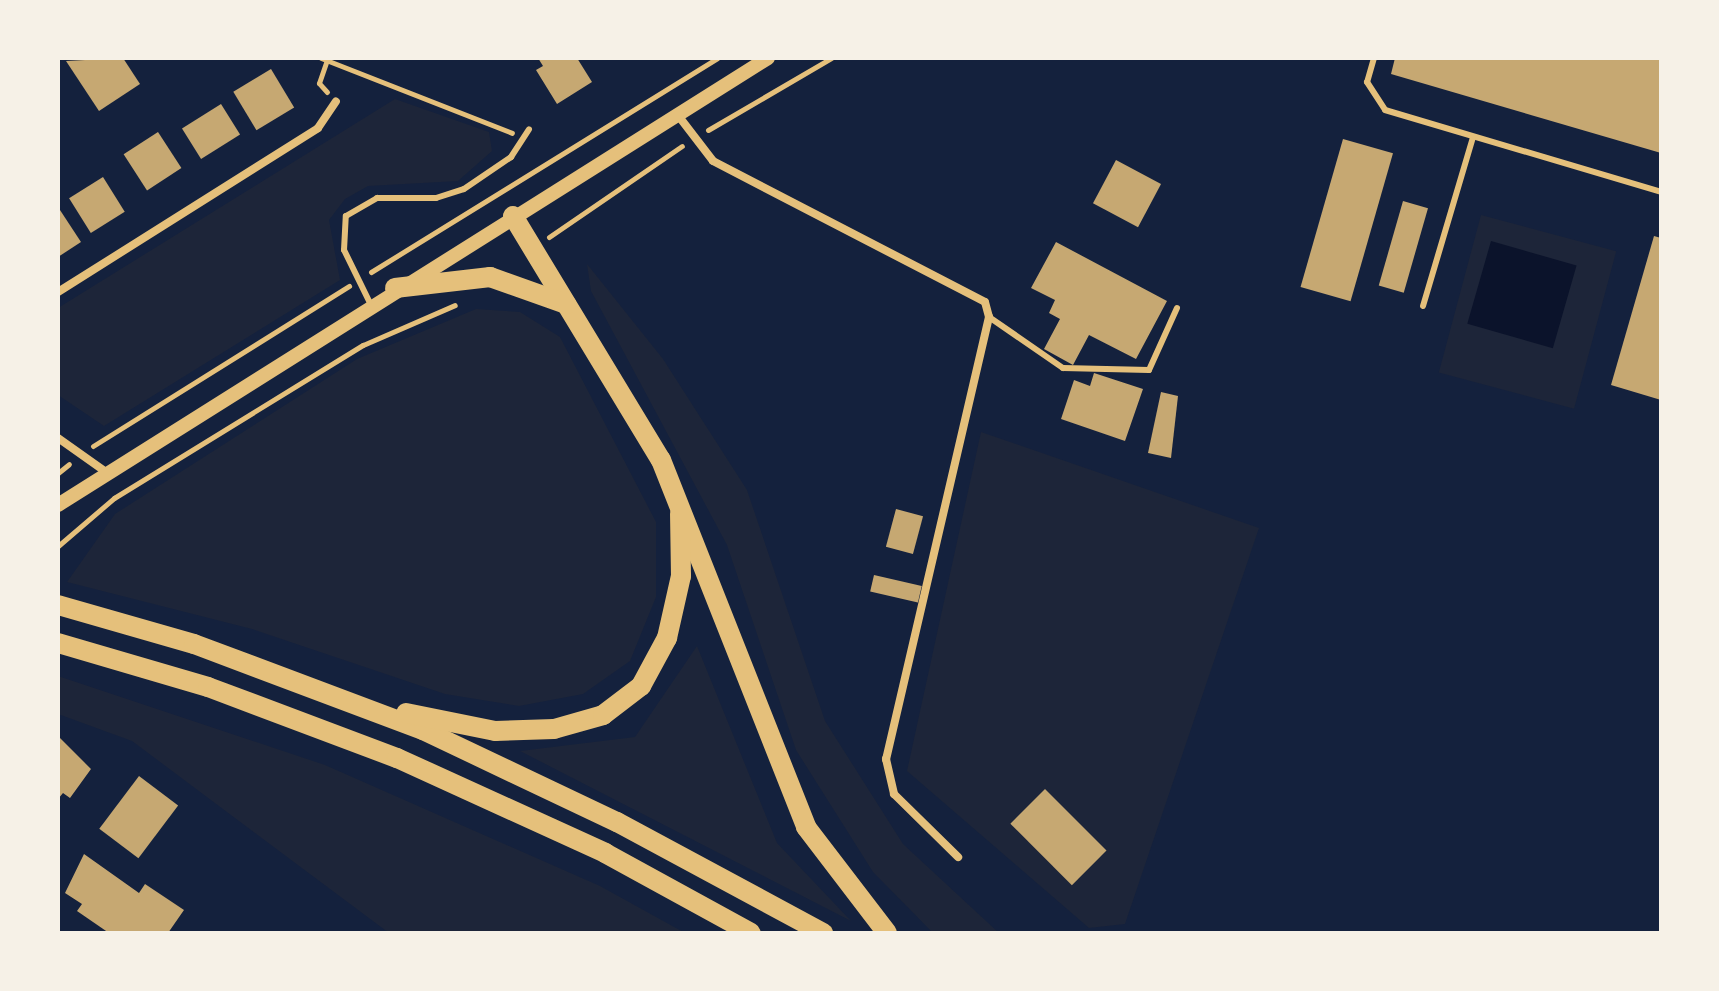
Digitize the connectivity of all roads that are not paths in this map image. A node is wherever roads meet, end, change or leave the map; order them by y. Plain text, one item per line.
1 (768, 58) edge
2 (1374, 58) edge
3 (336, 101) road end
4 (675, 112) junction
5 (529, 129) dead end
6 (1473, 137) junction
7 (1661, 192) edge
8 (513, 216) junction
9 (395, 288) junction
10 (58, 292) edge
11 (370, 303) junction
12 (566, 304) junction
13 (1423, 306) dead end
14 (1177, 308) dead end
15 (989, 317) junction
16 (58, 438) edge
17 (103, 470) junction
18 (58, 505) edge
19 (679, 505) junction
20 (64, 607) edge
21 (58, 643) edge
22 (348, 700) junction
23 (958, 857) dead end
24 (751, 933) edge
25 (823, 933) edge
26 (887, 933) edge

1 - 4 street
2 - 6 lane
3 - 10 street
4 - 8 street
4 - 15 street
5 - 11 lane
6 - 7 lane
6 - 13 lane
8 - 9 street
8 - 12 highway
9 - 11 street
9 - 12 highway
11 - 17 street
12 - 19 highway
14 - 15 lane
15 - 23 street
16 - 17 street
17 - 18 street
19 - 22 highway
19 - 26 highway
20 - 22 highway
21 - 24 highway
22 - 25 highway

